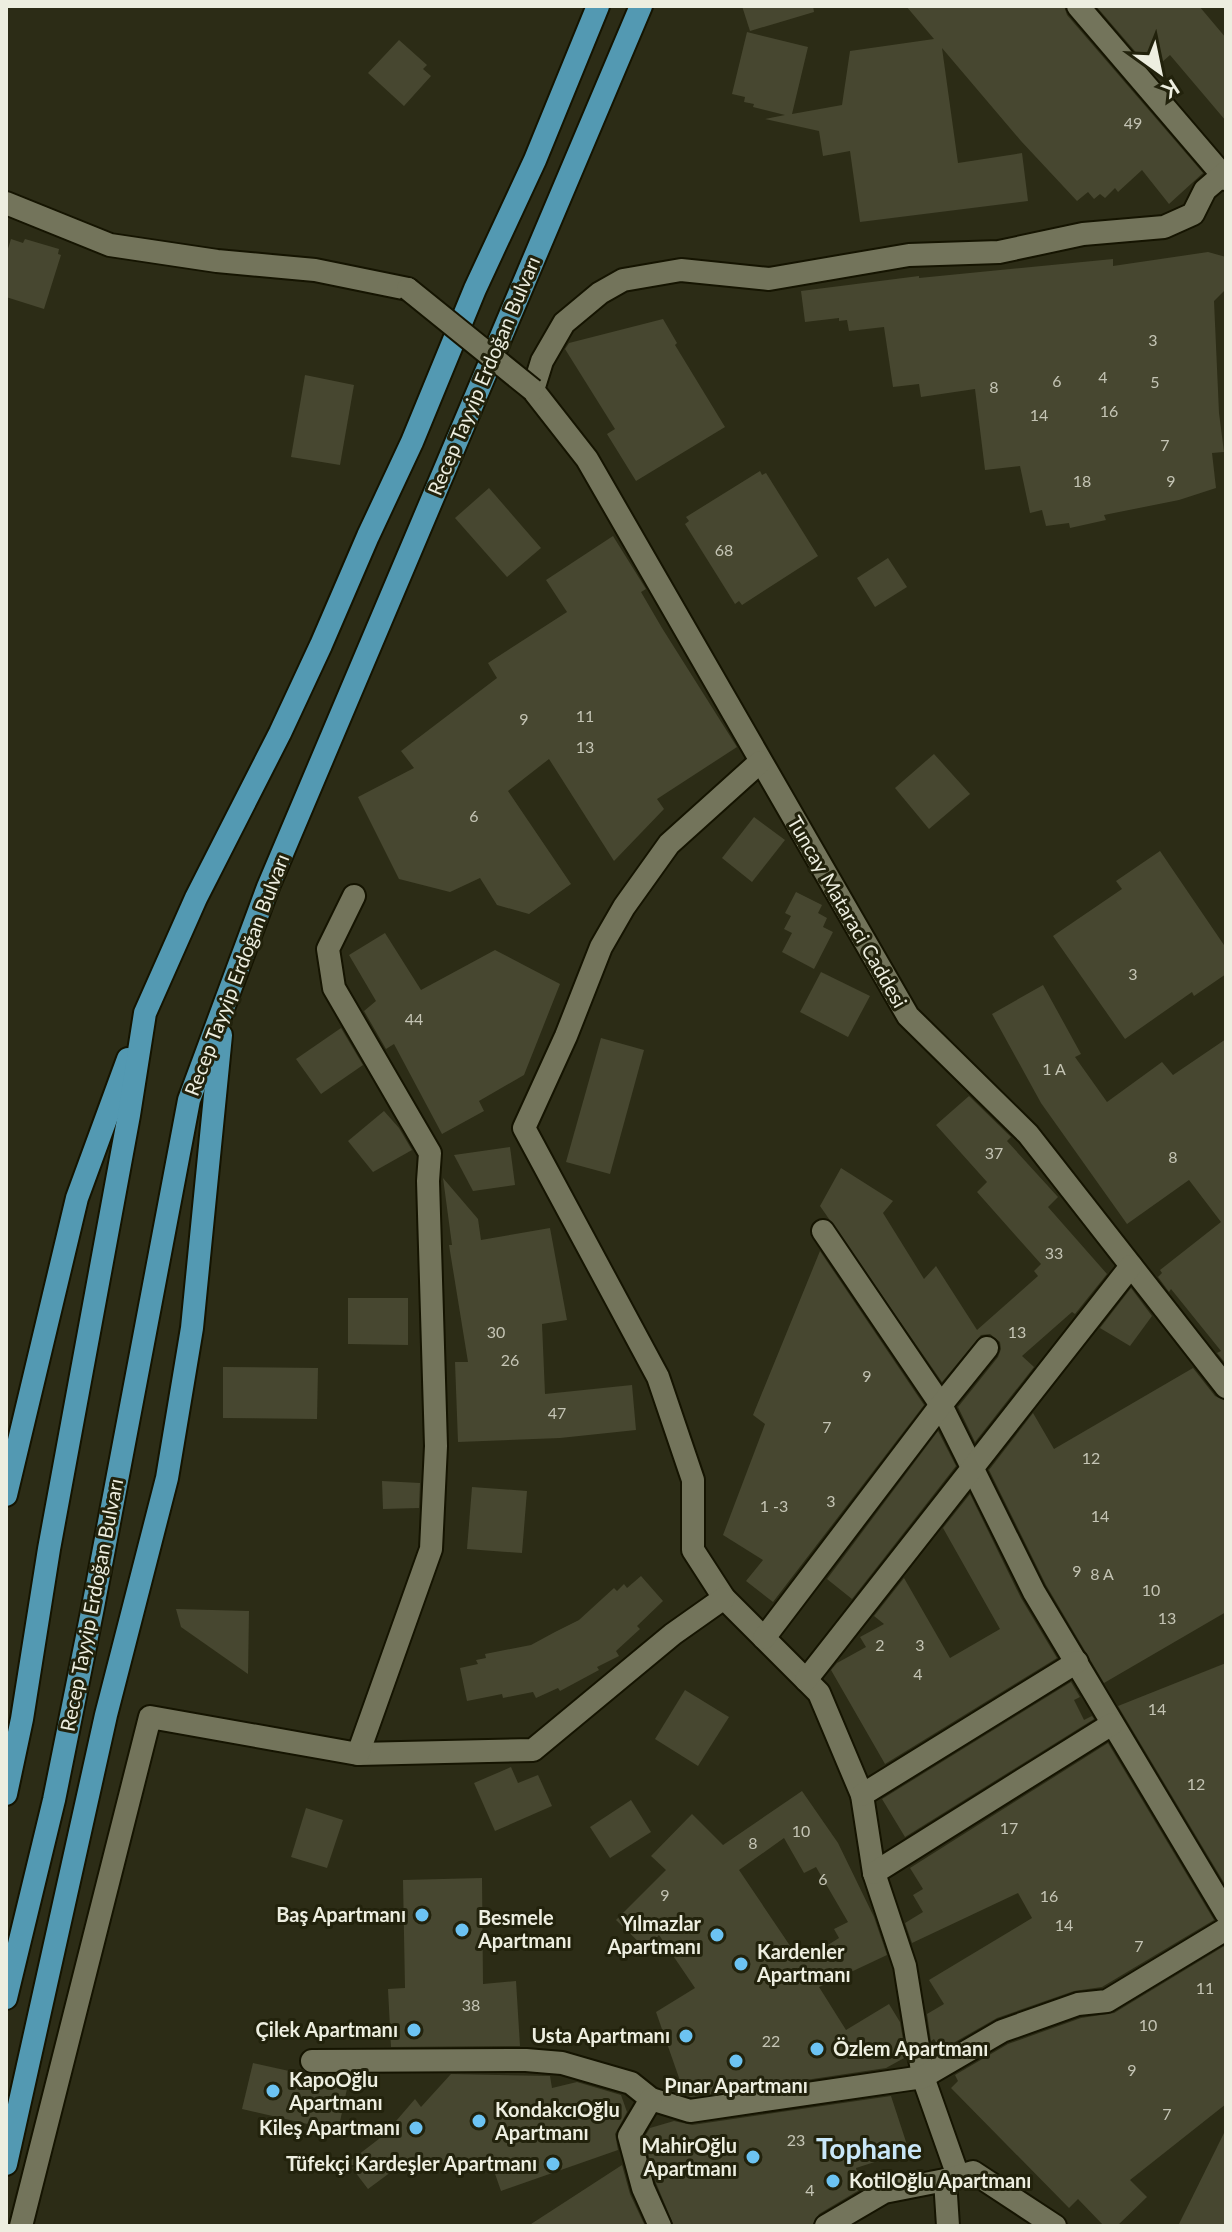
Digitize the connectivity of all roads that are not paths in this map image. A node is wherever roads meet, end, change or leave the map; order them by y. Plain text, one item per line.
1 (598, 6) edge
2 (641, 6) edge
3 (1078, 6) edge
4 (1225, 175) edge
5 (6, 203) edge
6 (533, 390) junction
7 (760, 762) junction
8 (354, 896) dead end
9 (224, 1001) junction
10 (145, 1013) junction
11 (823, 1231) dead end
12 (1131, 1266) junction
13 (987, 1348) dead end
14 (1226, 1387) edge
15 (941, 1405) junction
16 (972, 1469) junction
17 (6, 1495) edge
18 (724, 1598) junction
19 (764, 1638) junction
20 (1077, 1662) junction
21 (806, 1680) junction
22 (1112, 1724) junction
23 (358, 1754) junction
24 (6, 1794) edge
25 (862, 1795) junction
26 (874, 1873) junction
27 (1226, 1913) edge
28 (1226, 1929) edge
29 (6, 1998) edge
30 (312, 2061) dead end
31 (923, 2077) junction
32 (651, 2099) junction
33 (6, 2164) edge
34 (951, 2178) junction
35 (21, 2226) edge
36 (660, 2226) edge
37 (826, 2226) edge
38 (948, 2226) edge
39 (1055, 2226) edge

1 - 10 main road, Recep Tayyip Erdoğan Bulvarı
2 - 9 main road, Recep Tayyip Erdoğan Bulvarı
3 - 4 street
4 - 6 street
5 - 6 street, Tuncay Mataraci Caddesi, bridge
6 - 7 street, Tuncay Mataraci Caddesi
7 - 12 street, Tuncay Mataraci Caddesi
7 - 18 street
8 - 23 street
9 - 29 main road, Recep Tayyip Erdoğan Bulvarı
9 - 33 main road
10 - 17 main road
10 - 24 main road, Recep Tayyip Erdoğan Bulvarı
11 - 15 street
12 - 14 street, Tuncay Mataraci Caddesi
12 - 16 street
13 - 15 street
15 - 16 street
15 - 19 street
16 - 20 street
16 - 21 street
18 - 19 street
18 - 23 street
19 - 21 street
20 - 22 street
20 - 25 street
21 - 25 street
22 - 26 street
22 - 27 street
23 - 35 street
25 - 26 street
26 - 31 street
28 - 31 street
30 - 32 street
31 - 32 street
31 - 34 street
32 - 36 street
34 - 37 street
34 - 38 street
34 - 39 street

